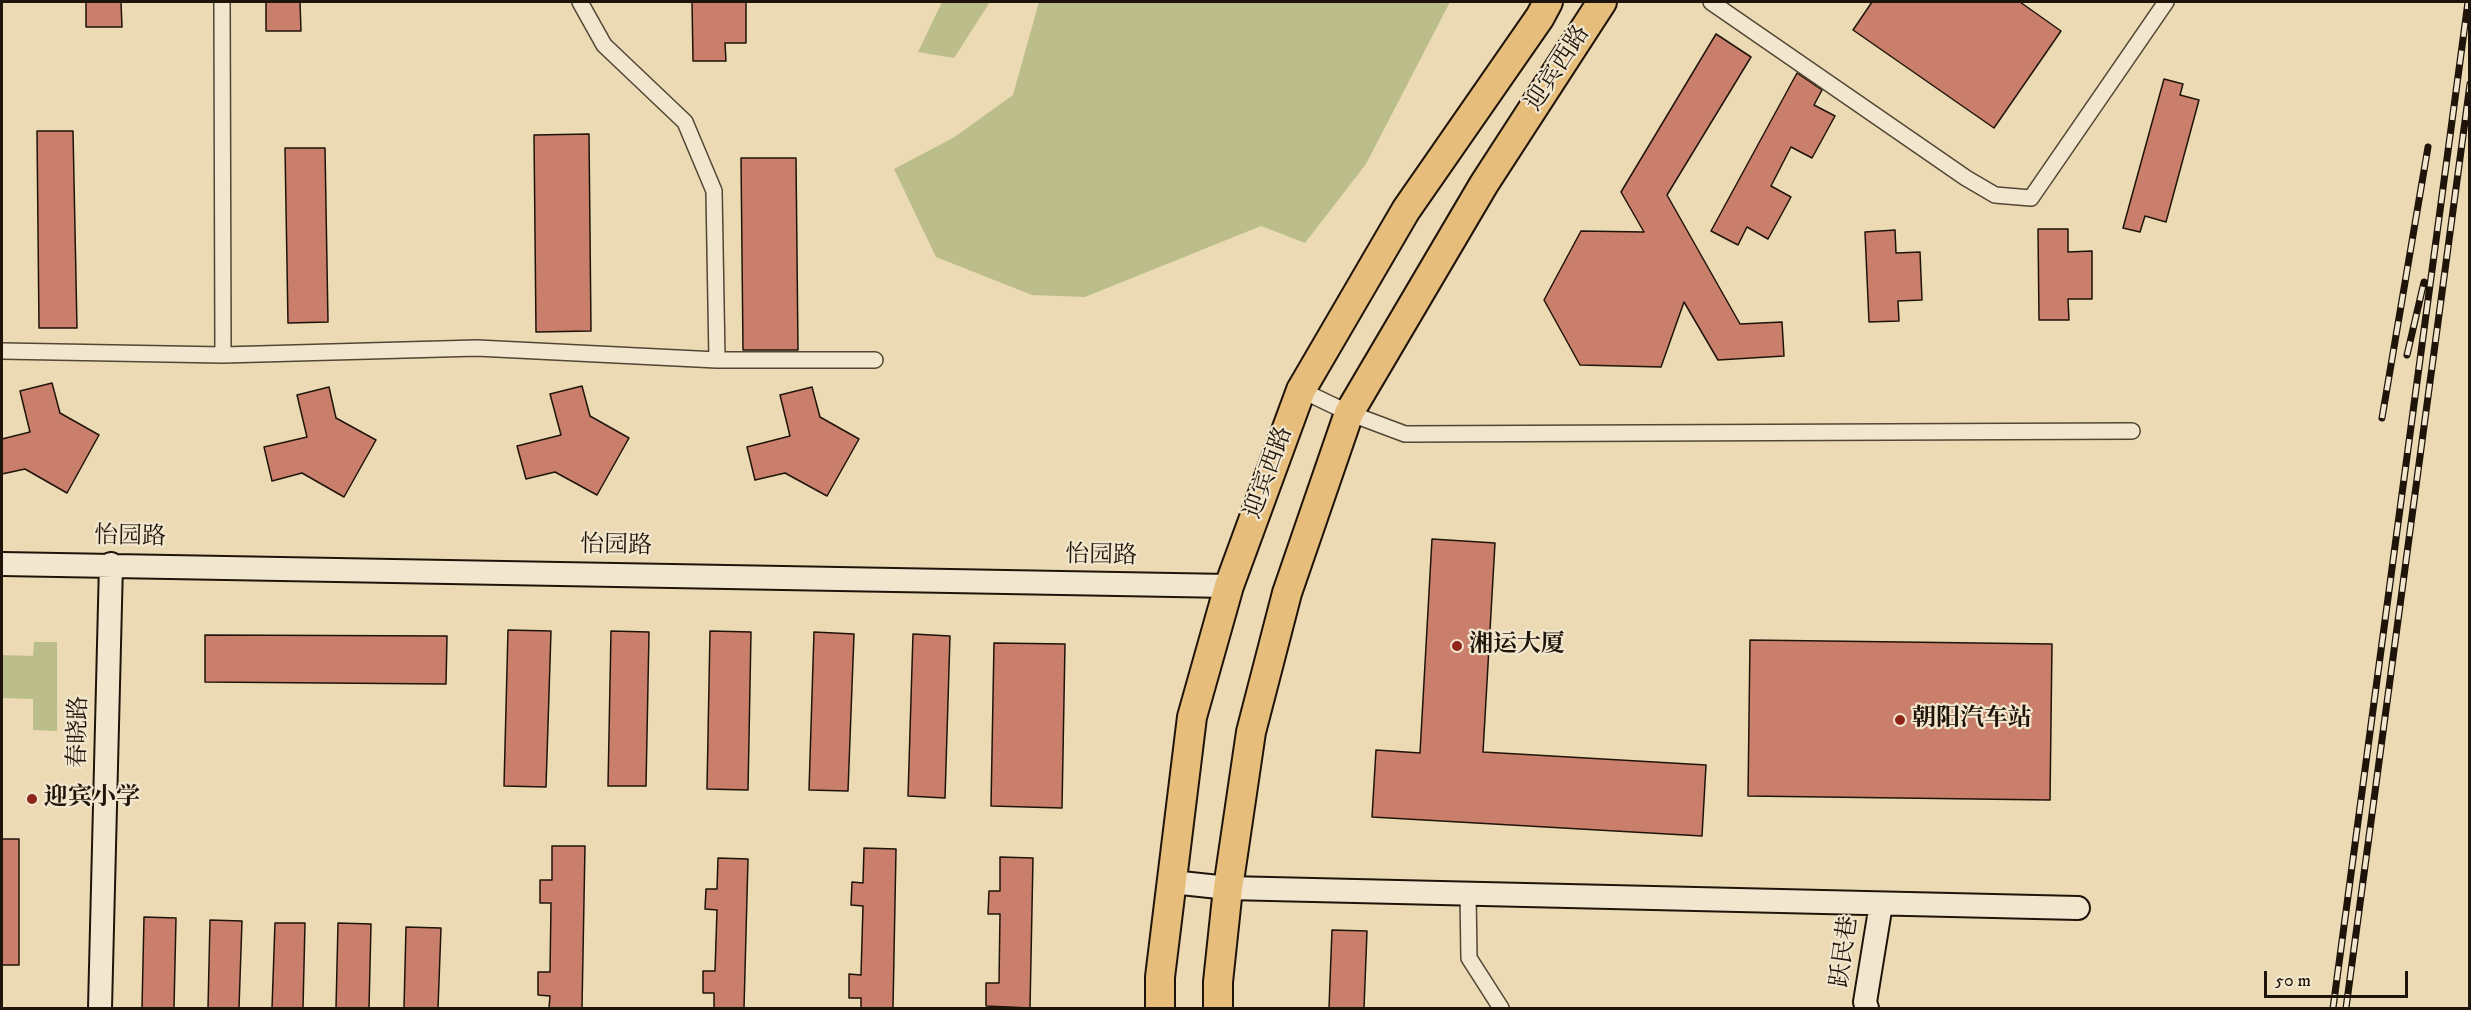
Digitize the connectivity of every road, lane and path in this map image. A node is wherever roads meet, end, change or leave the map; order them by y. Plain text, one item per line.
1 (222, 2) edge
2 (580, 2) edge
3 (1548, 2) edge
4 (1602, 2) edge
5 (1711, 2) edge
6 (2166, 2) edge
7 (2, 351) edge
8 (223, 355) junction
9 (717, 360) junction
10 (875, 360) dead end
11 (1301, 390) junction
12 (1349, 413) junction
13 (2132, 431) dead end
14 (2, 564) edge
15 (111, 564) junction
16 (1229, 586) junction
17 (1172, 882) junction
18 (1228, 888) junction
19 (1468, 893) junction
20 (1881, 904) junction
21 (2078, 908) dead end
22 (100, 1008) edge
23 (1160, 1008) edge
24 (1218, 1008) edge
25 (1501, 1008) edge
26 (1867, 1008) edge

1 - 8 street
2 - 9 street
3 - 11 highway, 迎宾西路
4 - 12 highway, 迎宾西路
5 - 6 street
7 - 8 street
8 - 9 street
9 - 10 street
11 - 12 street
11 - 16 highway, 迎宾西路
12 - 13 street
12 - 18 highway, 迎宾西路
14 - 15 street, 怡园路
15 - 16 street, 怡园路
15 - 22 street, 春晓路
16 - 17 highway, 迎宾西路
17 - 18 street
17 - 23 highway, 迎宾西路
18 - 19 street
18 - 24 highway, 迎宾西路
19 - 20 street
19 - 25 street
20 - 21 street
20 - 26 street, 跃民巷

